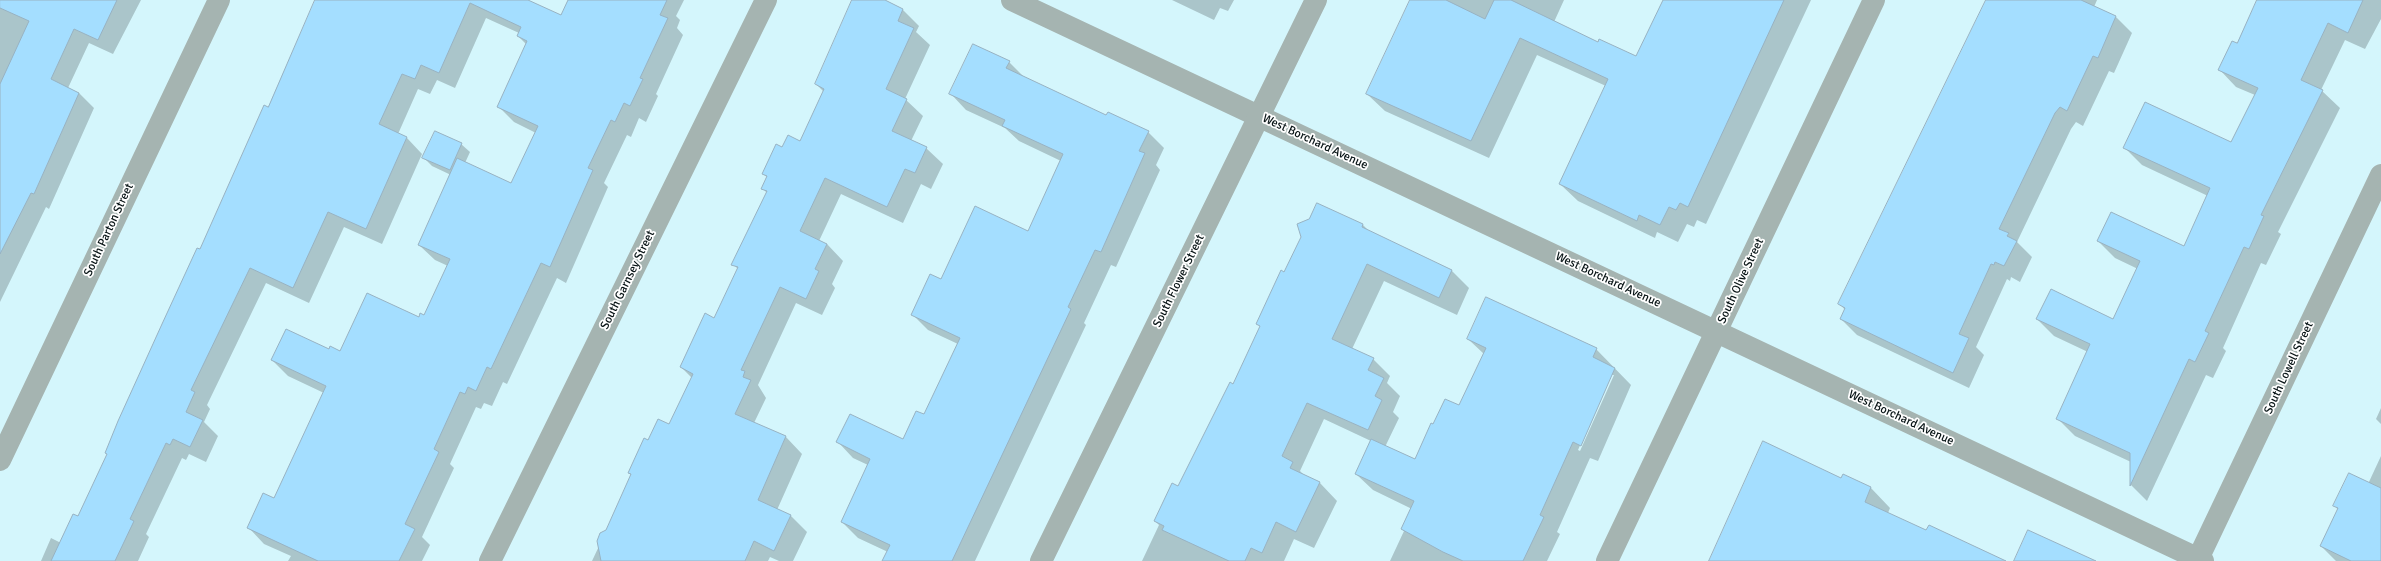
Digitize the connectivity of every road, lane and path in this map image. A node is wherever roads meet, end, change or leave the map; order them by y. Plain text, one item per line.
1 (219, 0) edge
2 (766, 0) edge
3 (1012, 0) edge
4 (1316, 0) edge
5 (1874, 0) edge
6 (1260, 117) junction
7 (2381, 175) edge
8 (1717, 332) junction
9 (0, 460) edge
10 (2199, 560) edge
11 (490, 561) edge
12 (1041, 561) edge
13 (1608, 561) edge

1 - 9 street, South Parton Street
2 - 11 street, South Garnsey Street
3 - 6 street, West Borchard Avenue
4 - 6 street, South Flower Street
5 - 8 street, South Olive Street
6 - 8 street, West Borchard Avenue
6 - 12 street, South Flower Street
7 - 10 street, South Lowell Street
8 - 10 street, West Borchard Avenue
8 - 13 street, South Olive Street

